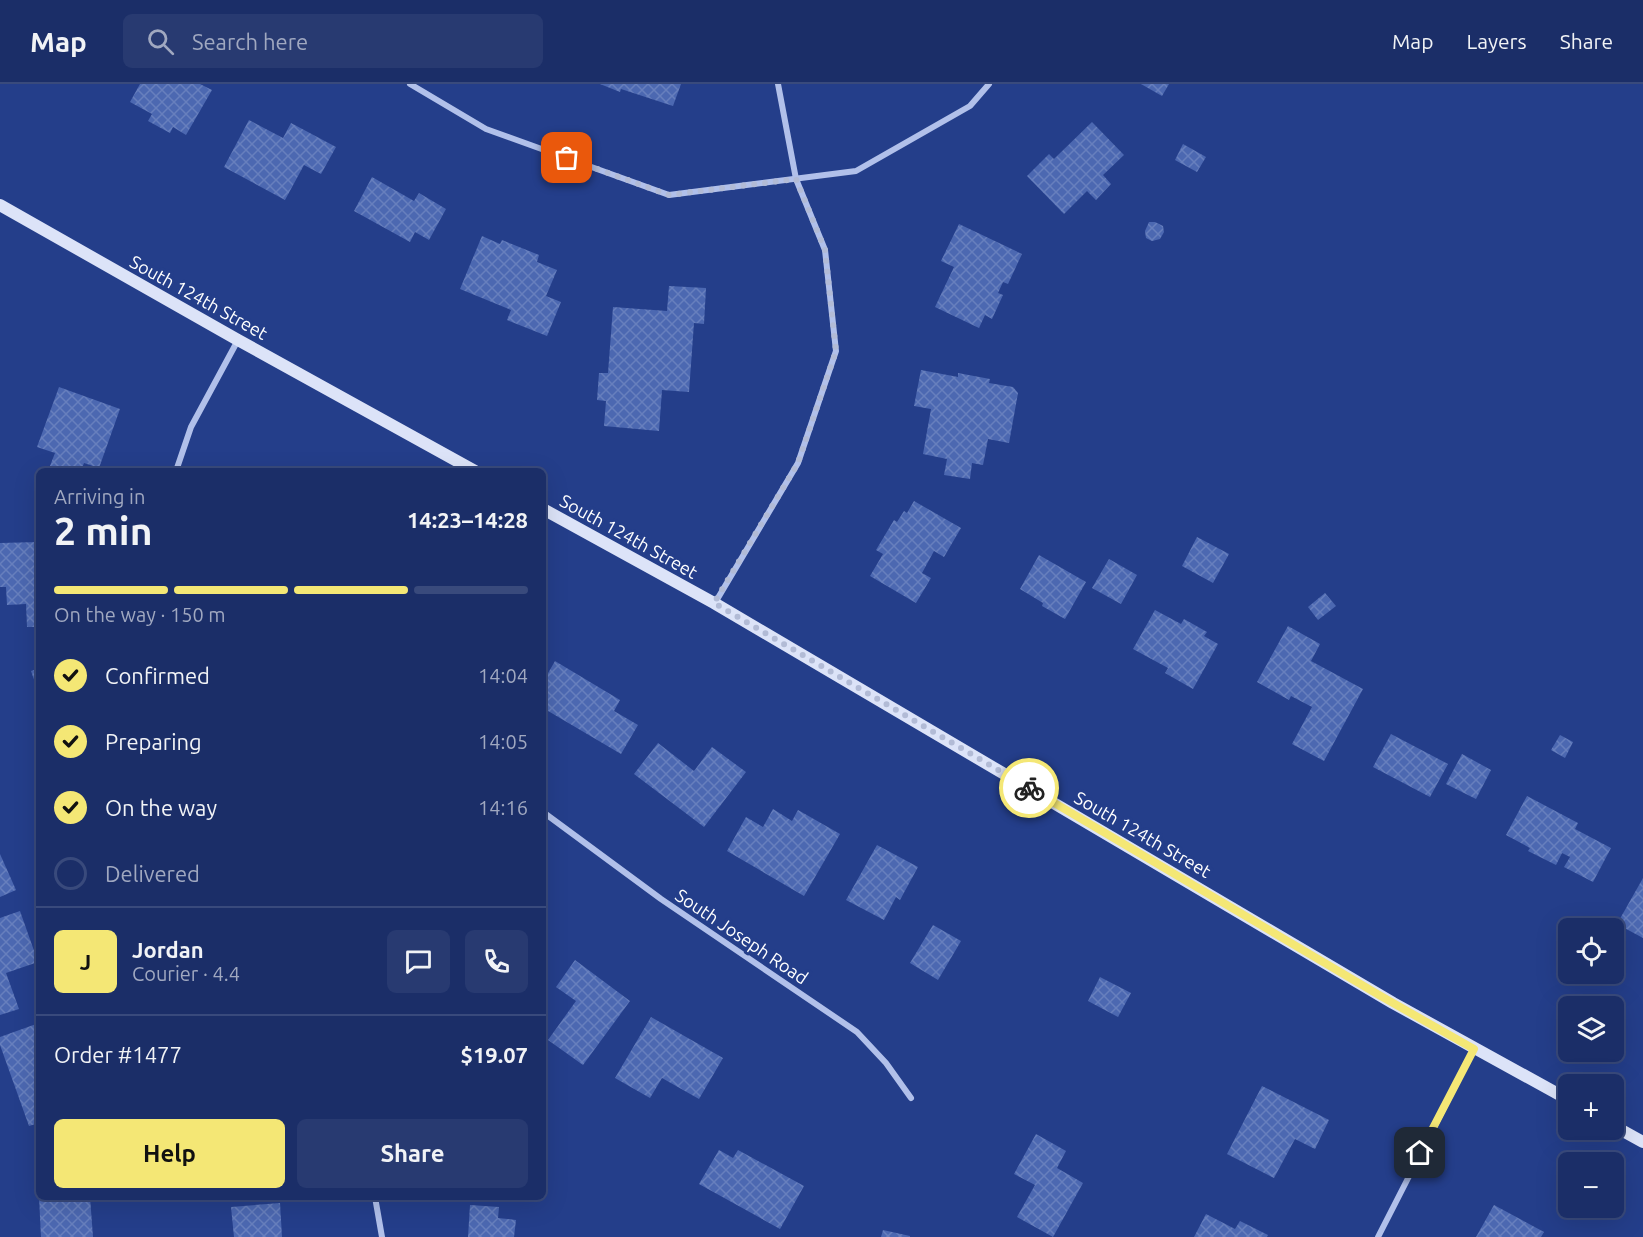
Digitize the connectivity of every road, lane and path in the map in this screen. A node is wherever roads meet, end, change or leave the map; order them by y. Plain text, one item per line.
1 (410, 84) edge
2 (778, 84) edge
3 (989, 84) edge
4 (796, 179) junction
5 (0, 205) edge
6 (238, 340) junction
7 (177, 468) edge
8 (470, 468) edge
9 (546, 510) edge
10 (714, 603) junction
11 (546, 814) edge
12 (1474, 1049) junction
13 (1558, 1095) edge
14 (911, 1098) dead end
15 (1624, 1132) edge
16 (1643, 1142) edge
17 (376, 1200) edge
18 (382, 1237) edge
19 (1377, 1237) edge

1 - 4 street
2 - 4 street
3 - 4 street
4 - 10 street
5 - 6 street, South 124th Street
6 - 7 street
6 - 8 street, South 124th Street
9 - 10 street, South 124th Street
10 - 12 street, South 124th Street
11 - 14 street, South Joseph Road
12 - 13 street, South 124th Street
12 - 19 street
15 - 16 street
17 - 18 street

